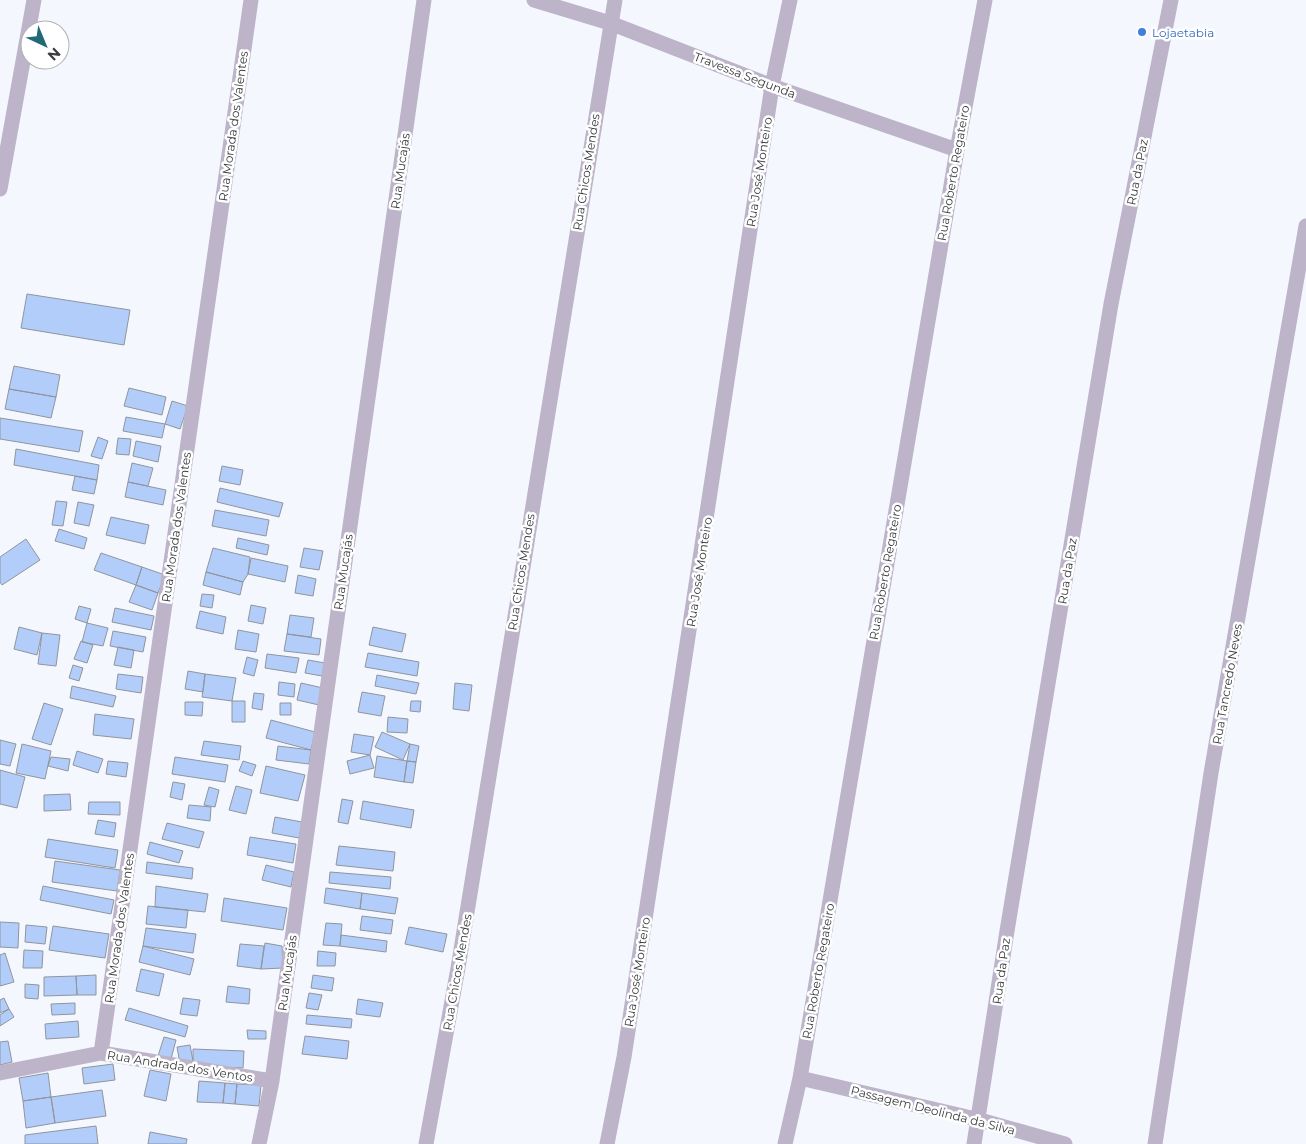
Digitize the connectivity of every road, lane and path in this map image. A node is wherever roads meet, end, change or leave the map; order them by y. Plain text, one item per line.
1 (34, 0) edge
2 (251, 0) edge
3 (424, 0) edge
4 (534, 0) edge
5 (615, 0) edge
6 (790, 0) edge
7 (985, 0) edge
8 (1171, 0) edge
9 (610, 23) junction
10 (772, 86) junction
11 (956, 150) junction
12 (0, 189) edge
13 (1306, 226) edge
14 (101, 1053) junction
15 (0, 1073) edge
16 (800, 1078) junction
17 (272, 1081) junction
18 (980, 1120) junction
19 (259, 1144) edge
20 (426, 1144) edge
21 (607, 1144) edge
22 (785, 1144) edge
23 (974, 1144) edge
24 (1066, 1144) edge
25 (1154, 1144) edge

1 - 12 street
2 - 14 street, Rua Morada dos Valentes
3 - 17 street, Rua Mucajás
4 - 9 street, Travessa Segunda
5 - 9 street, Rua Chicos Mendes
6 - 10 street, Rua José Monteiro
7 - 11 street, Rua Roberto Regateiro
8 - 18 street, Rua da Paz
9 - 10 street, Travessa Segunda
9 - 20 street, Rua Chicos Mendes
10 - 11 street, Travessa Segunda
10 - 21 street, Rua José Monteiro
11 - 16 street, Rua Roberto Regateiro
13 - 25 street, Rua Tancredo Neves
14 - 15 street, Rua Andrada dos Ventos
14 - 17 street, Rua Andrada dos Ventos
16 - 18 street, Passagem Deolinda da Silva
16 - 22 street, Rua Roberto Regateiro
17 - 19 street, Rua Mucajás
18 - 23 street, Rua da Paz
18 - 24 street, Passagem Deolinda da Silva

